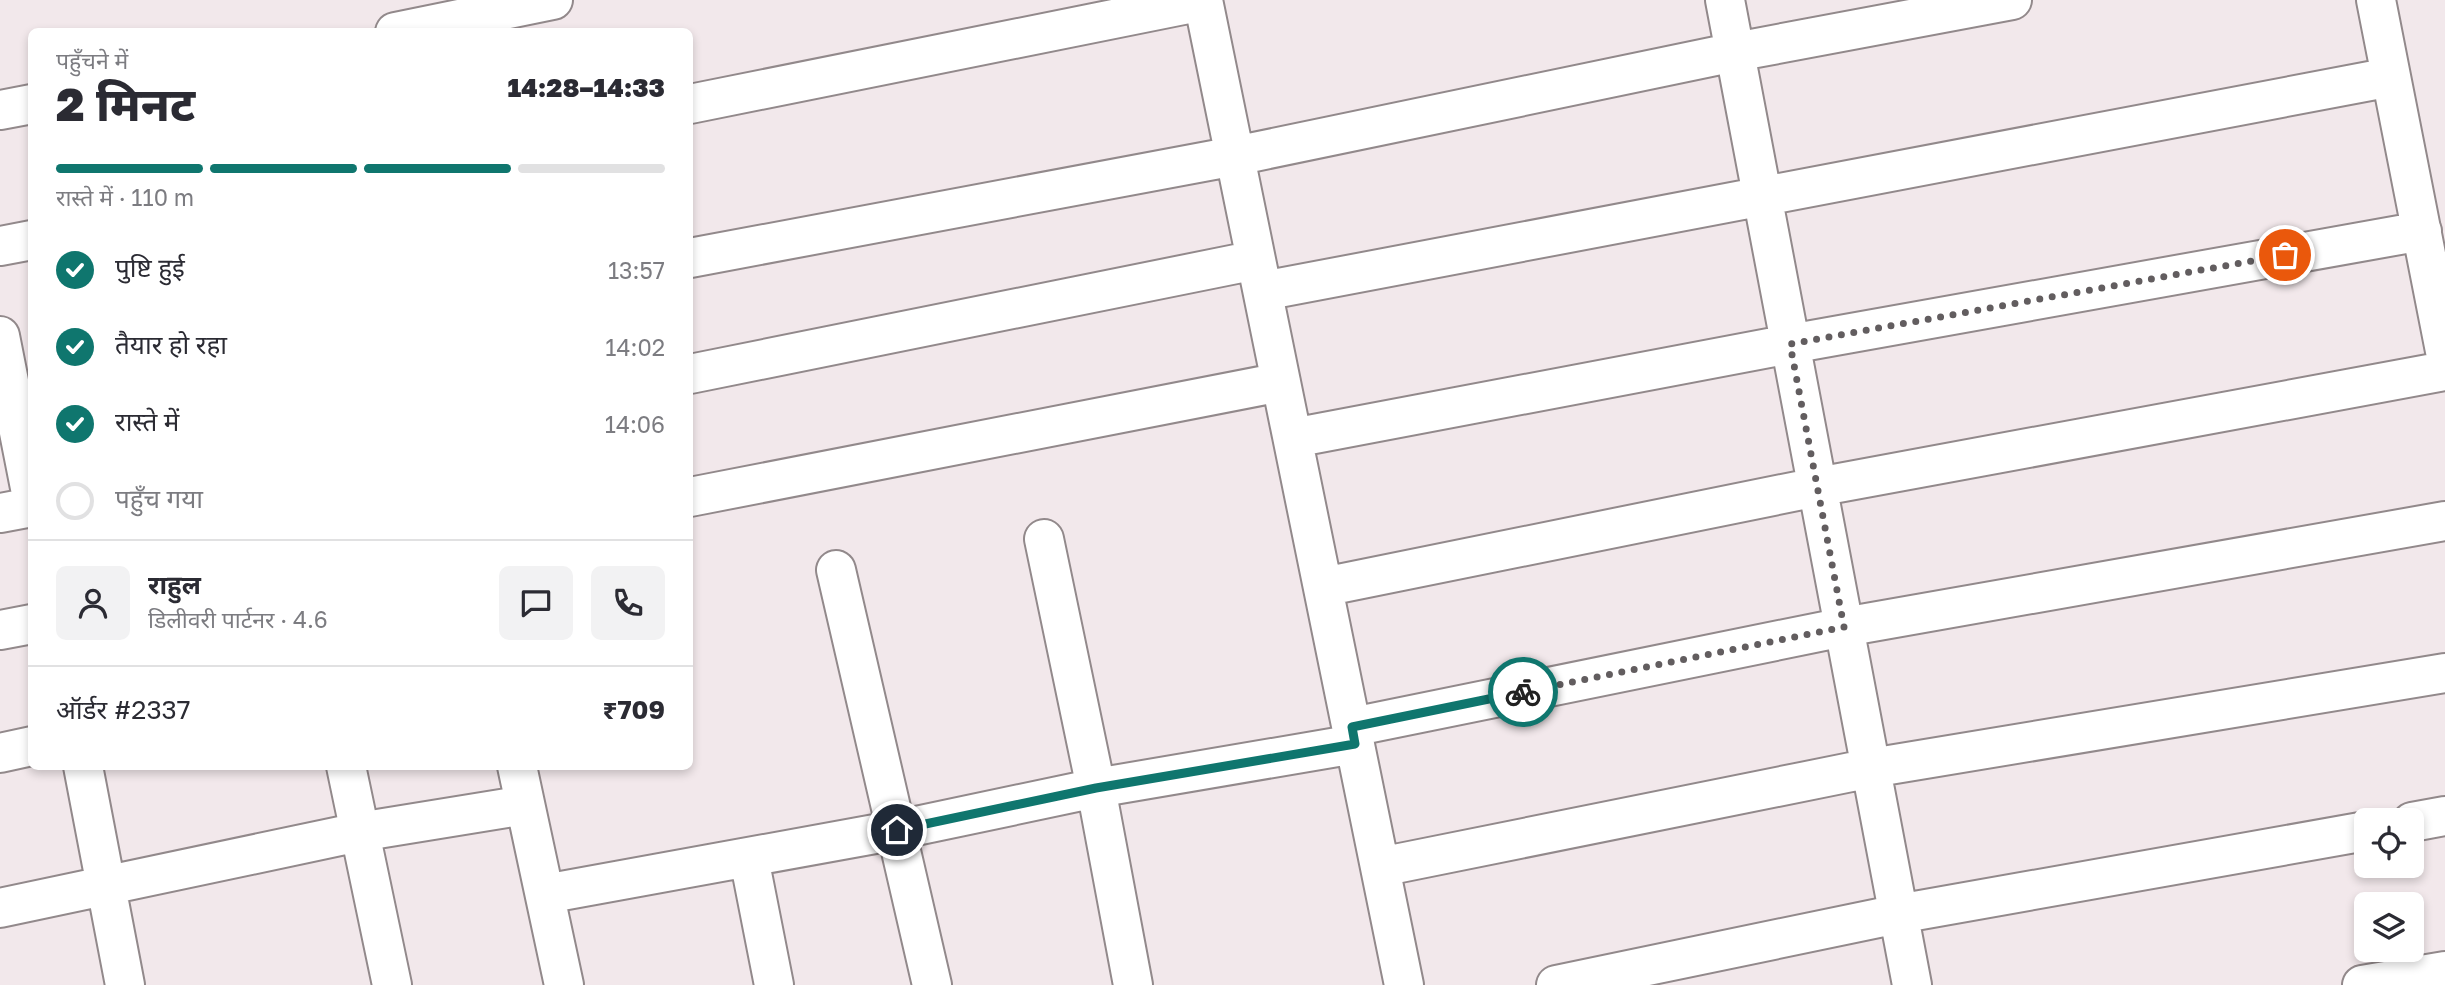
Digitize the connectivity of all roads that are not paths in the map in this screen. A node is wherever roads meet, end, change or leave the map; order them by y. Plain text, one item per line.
1 (553, 0) edge
2 (1725, 0) edge
3 (2012, 0) edge
4 (2376, 0) edge
5 (1203, 1) edge
6 (415, 28) edge
7 (1735, 52) junction
8 (2391, 77) junction
9 (693, 103) edge
10 (28, 105) edge
11 (0, 110) edge
12 (1235, 156) junction
13 (1762, 197) junction
14 (2422, 231) junction
15 (28, 241) edge
16 (0, 246) edge
17 (693, 257) edge
18 (2438, 274) edge
19 (1259, 275) junction
20 (0, 336) edge
21 (1790, 344) junction
22 (2445, 351) edge
23 (2445, 371) edge
24 (693, 373) edge
25 (1281, 382) junction
26 (14, 385) edge
27 (1293, 438) junction
28 (28, 473) edge
29 (1817, 487) junction
30 (693, 496) edge
31 (28, 508) edge
32 (0, 513) edge
33 (2445, 521) edge
34 (1044, 538) dead end
35 (836, 570) dead end
36 (1323, 587) junction
37 (28, 625) edge
38 (1844, 627) junction
39 (0, 630) edge
40 (2445, 673) edge
41 (1353, 736) junction
42 (28, 747) edge
43 (0, 753) edge
44 (1871, 768) junction
45 (84, 770) edge
46 (347, 770) edge
47 (518, 770) edge
48 (1096, 788) junction
49 (525, 804) junction
50 (2445, 817) edge
51 (2424, 820) edge
52 (897, 830) junction
53 (359, 832) junction
54 (2354, 833) edge
55 (749, 858) junction
56 (1380, 867) junction
57 (106, 886) junction
58 (545, 894) junction
59 (0, 908) edge
60 (1898, 914) junction
61 (2445, 971) edge
62 (125, 985) edge
63 (392, 985) edge
64 (564, 985) edge
65 (774, 985) edge
66 (932, 985) edge
67 (1133, 985) edge
68 (1404, 985) edge
69 (1556, 985) edge
70 (1912, 985) edge
71 (2362, 985) edge

1 - 6 street
2 - 7 street
3 - 7 street
4 - 8 street
5 - 9 street
5 - 12 street
7 - 12 street
7 - 13 street
8 - 13 street
8 - 14 street
10 - 11 street
12 - 17 street
12 - 19 street
13 - 19 street
13 - 21 street
14 - 18 street
14 - 21 street
15 - 16 street
18 - 22 street
19 - 24 street
19 - 25 street
20 - 26 street
21 - 27 street
21 - 29 street
23 - 29 street
25 - 27 street
25 - 30 street
26 - 28 street
27 - 36 street
29 - 36 street
29 - 38 street
31 - 32 street
33 - 38 street
34 - 48 street
35 - 52 street
36 - 41 street
37 - 39 street
38 - 41 street
38 - 44 street
40 - 44 street
41 - 48 street
41 - 56 street
42 - 43 street
44 - 56 street
44 - 60 street
45 - 57 street
46 - 53 street
47 - 49 street
48 - 52 street
48 - 67 street
49 - 53 street
49 - 58 street
50 - 51 street
52 - 55 street
52 - 66 street
53 - 57 street
53 - 63 street
54 - 60 street
55 - 58 street
55 - 65 street
56 - 68 street
57 - 59 street
57 - 62 street
58 - 64 street
60 - 69 street
60 - 70 street
61 - 71 street

